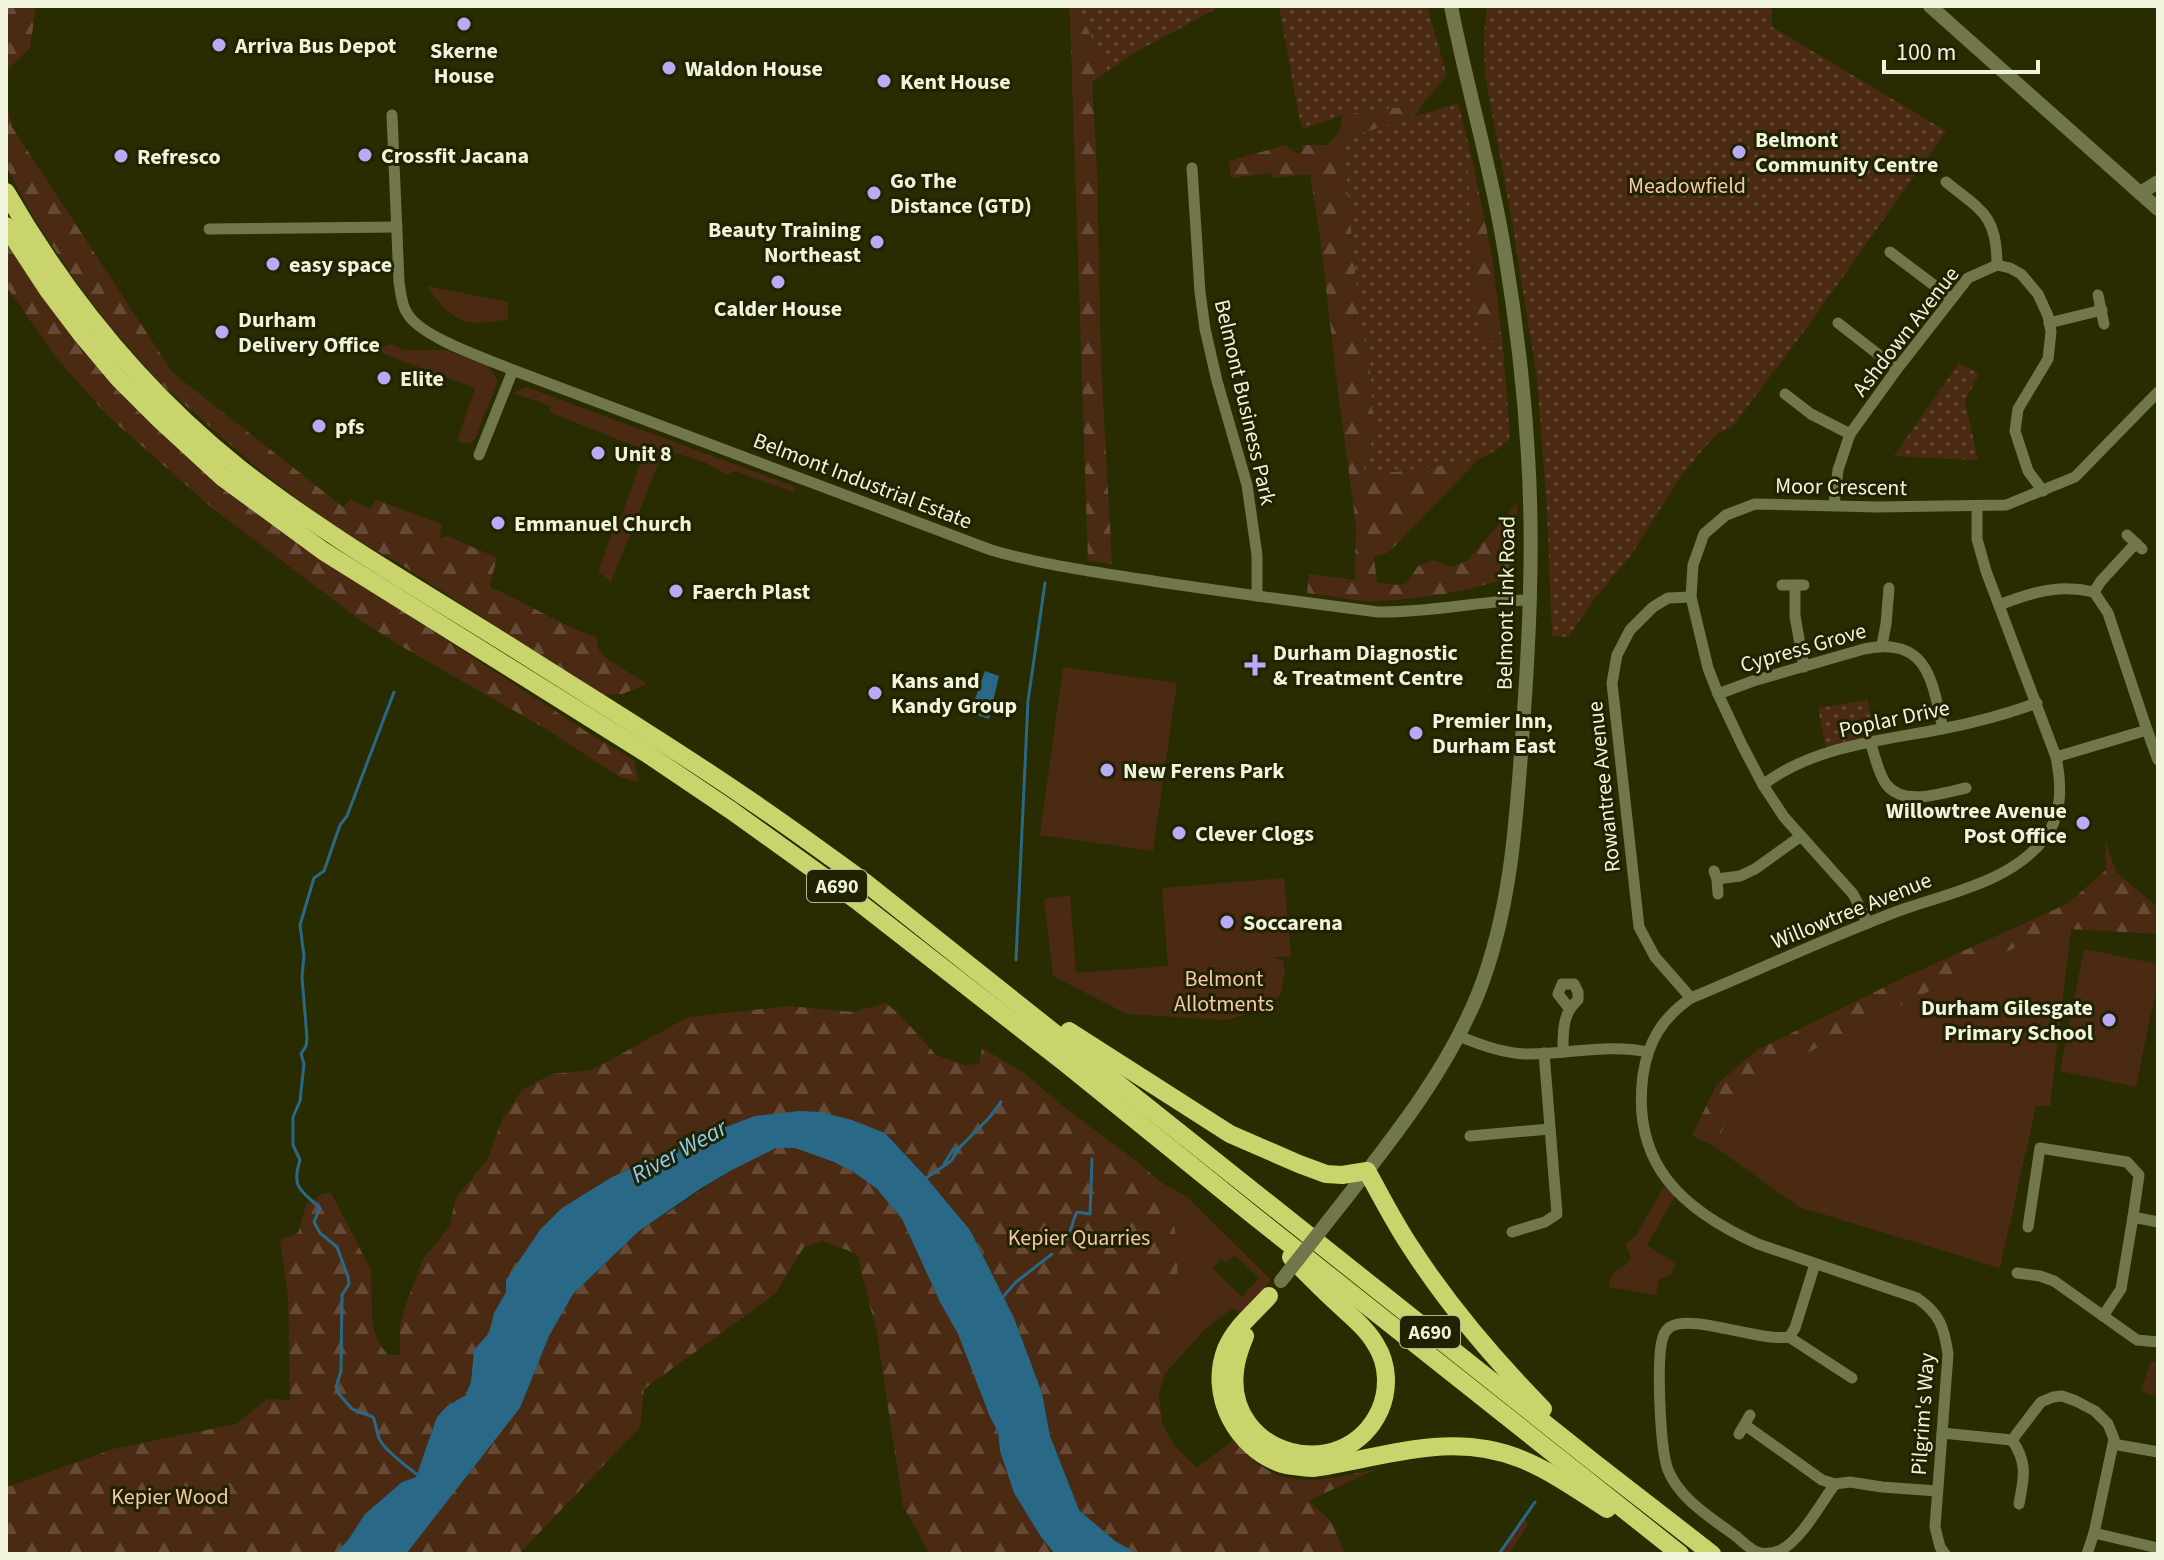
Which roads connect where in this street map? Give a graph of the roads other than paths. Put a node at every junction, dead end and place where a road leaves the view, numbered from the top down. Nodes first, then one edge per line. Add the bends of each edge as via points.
1 (1451, 6) edge
2 (1930, 6) edge
3 (392, 115) dead end
4 (1192, 168) dead end
5 (1946, 182) dead end
6 (2158, 182) edge
7 (6, 192) edge
8 (2140, 193) junction
9 (2158, 209) edge
10 (6, 226) edge
11 (397, 227) junction
12 (209, 229) dead end
13 (1890, 252) dead end
14 (1997, 265) junction
15 (2098, 295) dead end
16 (1951, 298) junction
17 (2102, 310) junction
18 (1838, 323) dead end
19 (2049, 323) junction
20 (2104, 324) dead end
21 (1897, 369) junction
22 (513, 370) junction
23 (1785, 394) dead end
24 (2155, 400) edge
25 (1850, 434) junction
26 (479, 455) dead end
27 (2043, 491) junction
28 (1834, 505) junction
29 (1977, 506) junction
30 (2135, 542) dead end
31 (1782, 585) dead end
32 (1889, 588) dead end
33 (2094, 592) junction
34 (1257, 596) junction
35 (1691, 597) junction
36 (1529, 600) junction
37 (1999, 605) junction
38 (1882, 645) junction
39 (1804, 667) junction
40 (1718, 694) junction
41 (2037, 703) junction
42 (1943, 729) junction
43 (2147, 730) junction
44 (1870, 742) junction
45 (2056, 757) junction
46 (2158, 760) edge
47 (1763, 785) junction
48 (1966, 788) dead end
49 (1801, 836) junction
50 (1718, 894) dead end
51 (1868, 923) junction
52 (957, 955) junction
53 (1691, 998) junction
54 (1569, 1008) dead end
55 (1459, 1036) junction
56 (1563, 1052) junction
57 (1648, 1052) junction
58 (1544, 1053) junction
59 (1550, 1129) junction
60 (1470, 1136) dead end
61 (1367, 1171) junction
62 (1254, 1216) junction
63 (2133, 1217) junction
64 (2158, 1222) edge
65 (2028, 1227) dead end
66 (1512, 1232) dead end
67 (1815, 1264) junction
68 (2017, 1273) dead end
69 (1275, 1289) joint
70 (1256, 1312) junction
71 (2103, 1316) junction
72 (1789, 1337) junction
73 (2158, 1342) edge
74 (1852, 1378) dead end
75 (1745, 1425) dead end
76 (1942, 1433) junction
77 (2012, 1440) junction
78 (2113, 1444) junction
79 (2158, 1452) edge
80 (1596, 1464) junction
81 (1835, 1484) junction
82 (1937, 1491) junction
83 (2019, 1504) dead end
84 (2094, 1533) junction
85 (2158, 1548) edge
86 (1779, 1552) edge
87 (1679, 1553) edge
88 (1712, 1554) edge
89 (1945, 1554) edge
90 (2087, 1554) edge

1 - 36 street, Belmont Link Road via 1502,237 1519,350 1529,465
2 - 8 street
3 - 11 street, Belmont Industrial Estate
4 - 34 street, Belmont Business Park via 1205,329 1247,485
5 - 14 street via 1992,223
6 - 8 street
7 - 52 highway, A690 via 96,324 171,407 239,467 345,542 741,794
8 - 9 street
10 - 62 highway, A690 via 48,290 119,379 222,477 323,551 732,811 856,900
11 - 12 street
11 - 22 street, Belmont Industrial Estate via 402,302 415,324
13 - 16 street
14 - 16 street, Ashdown Avenue via 1968,278
14 - 19 street via 2021,274 2038,294
15 - 17 street
16 - 21 street, Ashdown Avenue
17 - 19 street
17 - 20 street
18 - 21 street
19 - 27 street via 2048,359 2018,409 2015,431 2028,471
21 - 25 street, Ashdown Avenue
22 - 26 street
22 - 34 street, Belmont Industrial Estate via 991,550 1069,568
23 - 25 street
24 - 27 street, Moor Crescent via 2075,477
25 - 28 street, Ashdown Avenue
27 - 29 street, Moor Crescent via 2006,505
28 - 29 street, Moor Crescent
28 - 35 street, Moor Crescent via 1755,504 1726,515 1704,534 1693,565
29 - 37 street, Willowtree Avenue via 1977,539
30 - 33 street
31 - 39 street via 1800,585 1797,630
32 - 38 street
33 - 37 street via 2050,588
33 - 43 street via 2108,613
34 - 36 street, Belmont Industrial Estate via 1400,613
35 - 40 street, Moor Crescent
35 - 53 street, Rowantree Avenue via 1668,598 1630,630 1617,655 1612,683 1639,927 1655,957
36 - 55 street, Belmont Link Road via 1520,771 1504,910
37 - 41 street, Willowtree Avenue
38 - 39 street, Cypress Grove
38 - 42 street, Cypress Grove via 1903,648 1924,664
39 - 40 street, Cypress Grove
40 - 47 street, Moor Crescent
41 - 42 street, Poplar Drive
41 - 45 street, Willowtree Avenue
42 - 44 street, Poplar Drive
43 - 45 street
43 - 46 street
44 - 47 street, Poplar Drive via 1794,766
44 - 48 street via 1893,792 1906,797
45 - 51 street, Willowtree Avenue via 2056,820 2033,852 1996,876
47 - 49 street, Moor Crescent
49 - 50 street via 1740,876 1715,875
49 - 51 street, Moor Crescent via 1853,894
51 - 53 street, Willowtree Avenue
52 - 61 highway via 1230,1134 1326,1174
52 - 80 highway, A690
53 - 57 street, Willowtree Avenue via 1667,1018
54 - 56 street
55 - 58 street via 1507,1052
55 - 61 street, Belmont Link Road via 1419,1103
56 - 57 street
56 - 58 street
57 - 67 street, Willowtree Avenue via 1642,1114 1652,1157 1663,1174 1683,1197 1733,1233
58 - 59 street
59 - 60 street
59 - 66 street via 1557,1214
61 - 69 street, Belmont Link Road, bridge
61 - 80 highway via 1440,1291 1509,1375
62 - 70 highway via 1376,1345 1384,1363 1383,1402 1362,1435 1346,1447 1307,1456 1287,1452 1254,1430 1242,1413 1234,1374
62 - 87 highway, A690
63 - 64 street
63 - 65 street via 2139,1175 2127,1162 2040,1148
63 - 71 street via 2121,1289
67 - 72 street
67 - 76 street, Pilgrim's Way via 1930,1307 1945,1333 1948,1354
68 - 71 street via 2054,1281
69 - 70 highway
70 - 87 highway via 1228,1346 1220,1378 1228,1414 1263,1454 1280,1463 1313,1468 1436,1446 1479,1447 1540,1468
71 - 73 street via 2137,1340
72 - 74 street
72 - 86 street via 1688,1322 1663,1334 1660,1352 1662,1445 1669,1472 1696,1506 1757,1552
75 - 81 street
76 - 77 street
76 - 82 street, Pilgrim's Way
77 - 78 street via 2041,1402 2062,1396 2095,1411 2108,1424
77 - 83 street via 2024,1468
78 - 79 street
78 - 84 street
80 - 88 highway, A690
81 - 82 street
81 - 86 street
82 - 89 street, Pilgrim's Way via 1935,1527
84 - 85 street
84 - 90 street

